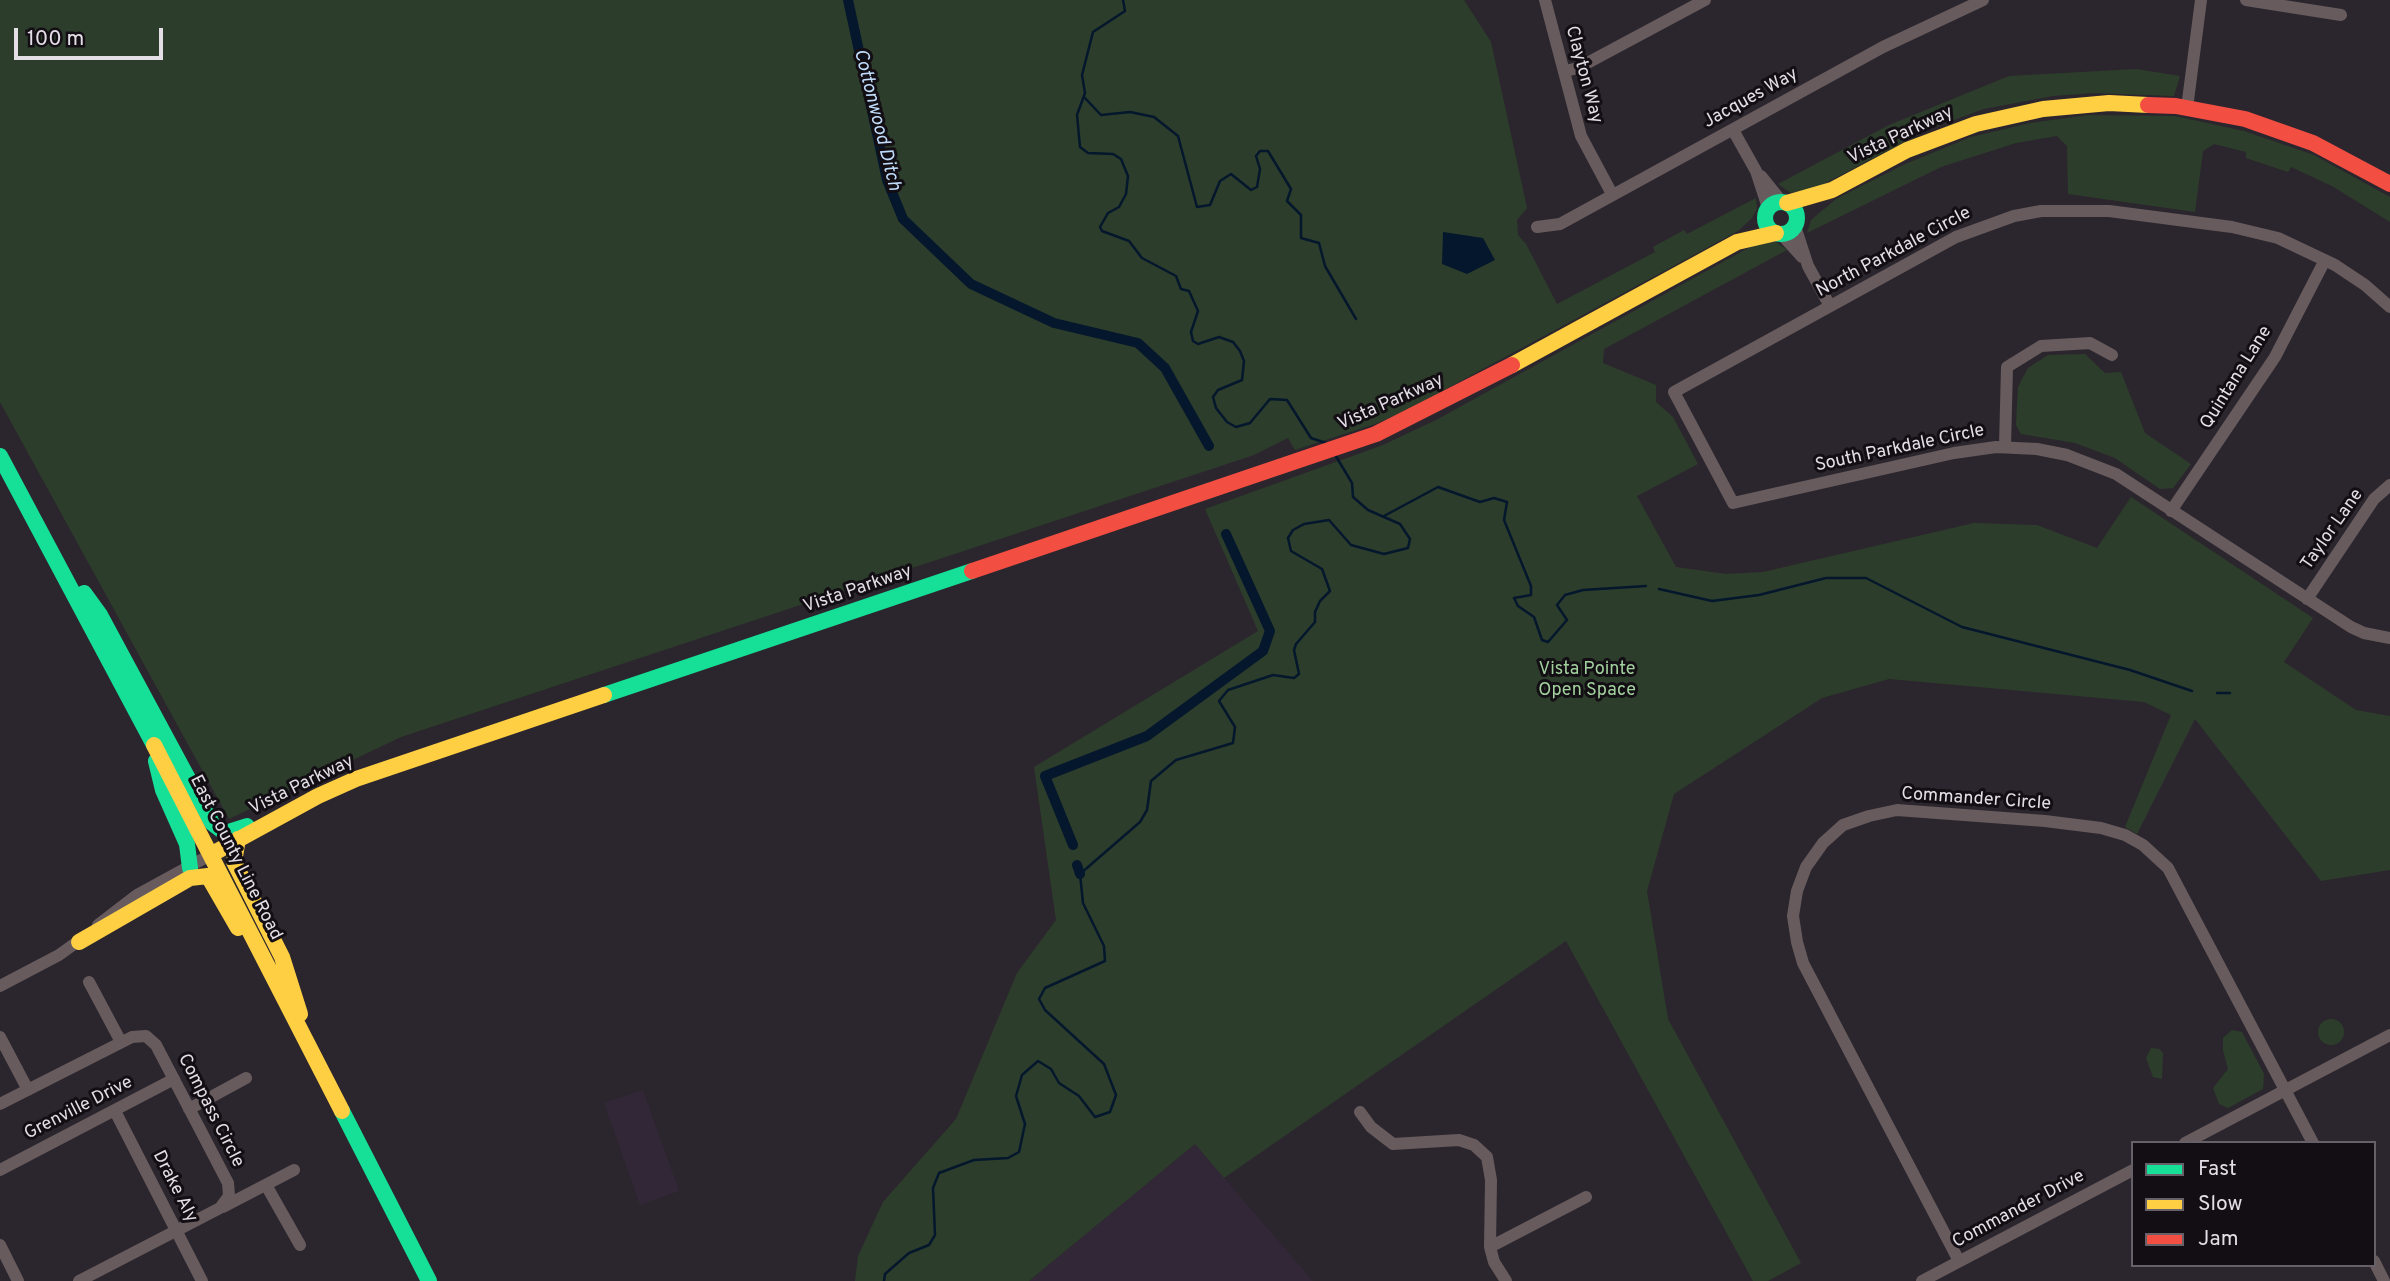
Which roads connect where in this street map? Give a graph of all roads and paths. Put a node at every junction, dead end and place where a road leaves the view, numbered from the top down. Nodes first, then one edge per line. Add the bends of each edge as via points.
1 (1545, 0) edge
2 (1705, 0) edge
3 (1983, 0) edge
4 (2201, 0) edge
5 (2246, 0) edge
6 (2341, 15) dead end
7 (1565, 71) junction
8 (2187, 108) junction
9 (1733, 130) junction
10 (2390, 184) edge
11 (1832, 190) junction
12 (1612, 194) junction
13 (1776, 208) junction
14 (1537, 227) dead end
15 (1787, 227) junction
16 (1737, 242) junction
17 (2325, 260) junction
18 (1830, 306) junction
19 (2390, 307) edge
20 (2112, 355) dead end
21 (1700, 440) joint
22 (2005, 446) junction
23 (0, 456) edge
24 (2390, 485) edge
25 (2171, 511) junction
26 (41, 530) junction
27 (2307, 599) junction
28 (2390, 638) edge
29 (522, 725) junction
30 (148, 731) junction
31 (238, 839) junction
32 (212, 854) junction
33 (190, 868) junction
34 (79, 942) junction
35 (89, 982) dead end
36 (0, 986) edge
37 (2390, 1035) edge
38 (0, 1037) edge
39 (121, 1042) junction
40 (316, 1064) junction
41 (246, 1078) dead end
42 (174, 1079) junction
43 (28, 1090) junction
44 (2286, 1090) junction
45 (0, 1104) edge
46 (189, 1109) junction
47 (115, 1111) junction
48 (1360, 1112) dead end
49 (2189, 1141) edge
50 (2312, 1141) edge
51 (0, 1170) edge
52 (294, 1170) dead end
53 (2131, 1171) edge
54 (266, 1185) junction
55 (384, 1194) junction
56 (1586, 1197) dead end
57 (220, 1208) junction
58 (177, 1231) junction
59 (0, 1245) edge
60 (300, 1245) dead end
61 (1490, 1247) junction
62 (1959, 1261) junction
63 (2376, 1265) edge
64 (18, 1281) edge
65 (79, 1281) edge
66 (202, 1281) edge
67 (421, 1281) edge
68 (429, 1281) edge
69 (1506, 1281) edge
70 (1922, 1281) edge
71 (2384, 1281) edge

1 - 7 street, Clayton Way
2 - 7 street
3 - 9 street, Jacques Way via 1883,47
4 - 8 street
5 - 6 street
7 - 12 street, Clayton Way via 1581,136
8 - 10 street, Vista Parkway via 2245,119 2301,138
8 - 11 street, Vista Parkway via 2109,103 2006,115 1925,142
9 - 12 street, Jacques Way
9 - 13 street
11 - 13 street, Vista Parkway
11 - 15 street, Vista Parkway
12 - 14 street, Jacques Way via 1559,224
13 - 15 street via 1794,208
13 - 15 street via 1768,227
13 - 16 street, Vista Parkway
15 - 16 street, Vista Parkway
15 - 18 street
16 - 29 street, Vista Parkway via 1440,404 1376,434
17 - 18 street, North Parkdale Circle via 2278,238 2232,227 2109,211 2041,211 1956,237
17 - 19 street, North Parkdale Circle
17 - 25 street, Quintana Lane via 2275,357
18 - 21 street, North Parkdale Circle via 1674,392
20 - 22 street via 2090,343 2040,346 2007,367
21 - 22 street, South Parkdale Circle via 1733,503 1954,453
22 - 25 street, South Parkdale Circle via 2092,462
23 - 26 street, East County Line Road
24 - 27 street, Taylor Lane via 2374,499
25 - 27 street, South Parkdale Circle
26 - 29 street via 100,615 212,823 225,833 358,771 449,739
26 - 30 street, East County Line Road
27 - 28 street, South Parkdale Circle via 2364,634
29 - 31 street, Vista Parkway via 356,779
30 - 32 street, East County Line Road
30 - 33 street via 163,790 187,844
31 - 32 street, Vista Parkway
31 - 40 street via 234,862 282,957
32 - 33 street, Vista Parkway
32 - 40 street, East County Line Road
33 - 34 street, Vista Parkway via 126,902
34 - 36 street, Vista Parkway
34 - 40 street via 190,878 208,876
35 - 39 street
37 - 44 street
38 - 43 street
39 - 42 street, Compass Circle via 146,1036
39 - 43 street, Compass Circle
40 - 55 street, East County Line Road
41 - 46 street
42 - 46 street, Compass Circle
42 - 47 street, Grenville Drive
43 - 45 street, Compass Circle
44 - 49 street
44 - 50 street, Commander Circle
44 - 62 street, Commander Circle via 2168,867 2134,840 2097,828 1897,810 1843,825 1806,867 1793,916 1797,942 1803,963
46 - 57 street, Compass Circle via 228,1183 229,1196
47 - 51 street, Grenville Drive
47 - 58 street, Drake Aly
48 - 61 street via 1393,1144 1452,1139 1480,1149 1491,1169
52 - 54 street
53 - 62 street, Commander Drive
54 - 57 street
54 - 60 street
55 - 67 street
55 - 68 street, East County Line Road
56 - 61 street
57 - 58 street
58 - 65 street
58 - 66 street, Drake Aly
59 - 64 street
61 - 69 street
62 - 70 street, Commander Drive
63 - 71 street

